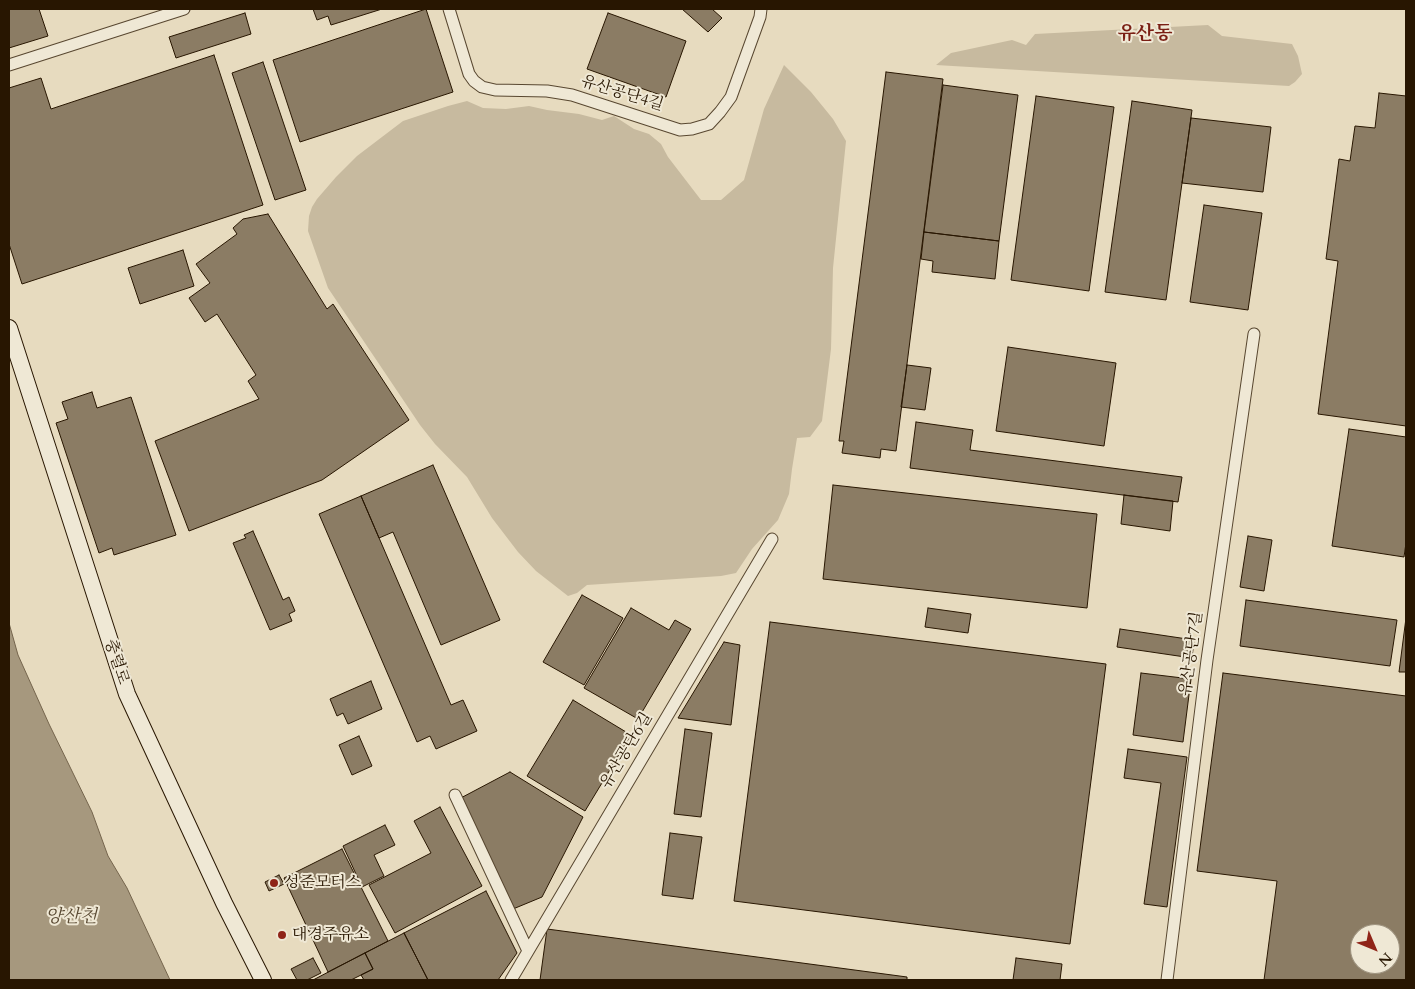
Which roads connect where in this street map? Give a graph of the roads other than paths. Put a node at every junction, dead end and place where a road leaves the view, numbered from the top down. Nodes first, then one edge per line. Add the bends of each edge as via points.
1 (184, 9) edge
2 (449, 9) edge
3 (761, 9) edge
4 (9, 65) edge
5 (9, 328) edge
6 (1254, 334) dead end
7 (772, 539) dead end
8 (454, 795) dead end
9 (528, 951) junction
10 (263, 980) edge
11 (511, 980) edge
12 (1167, 980) edge

1 - 4 street
2 - 3 street, 유산공단4길 via 469,74 482,87 572,95 680,130 709,124 731,97
5 - 10 main road, 충렬로 via 127,694
6 - 12 street, 유산공단7길 via 1207,660
7 - 9 street, 유산공단6길
8 - 9 street
9 - 11 street, 유산공단6길

